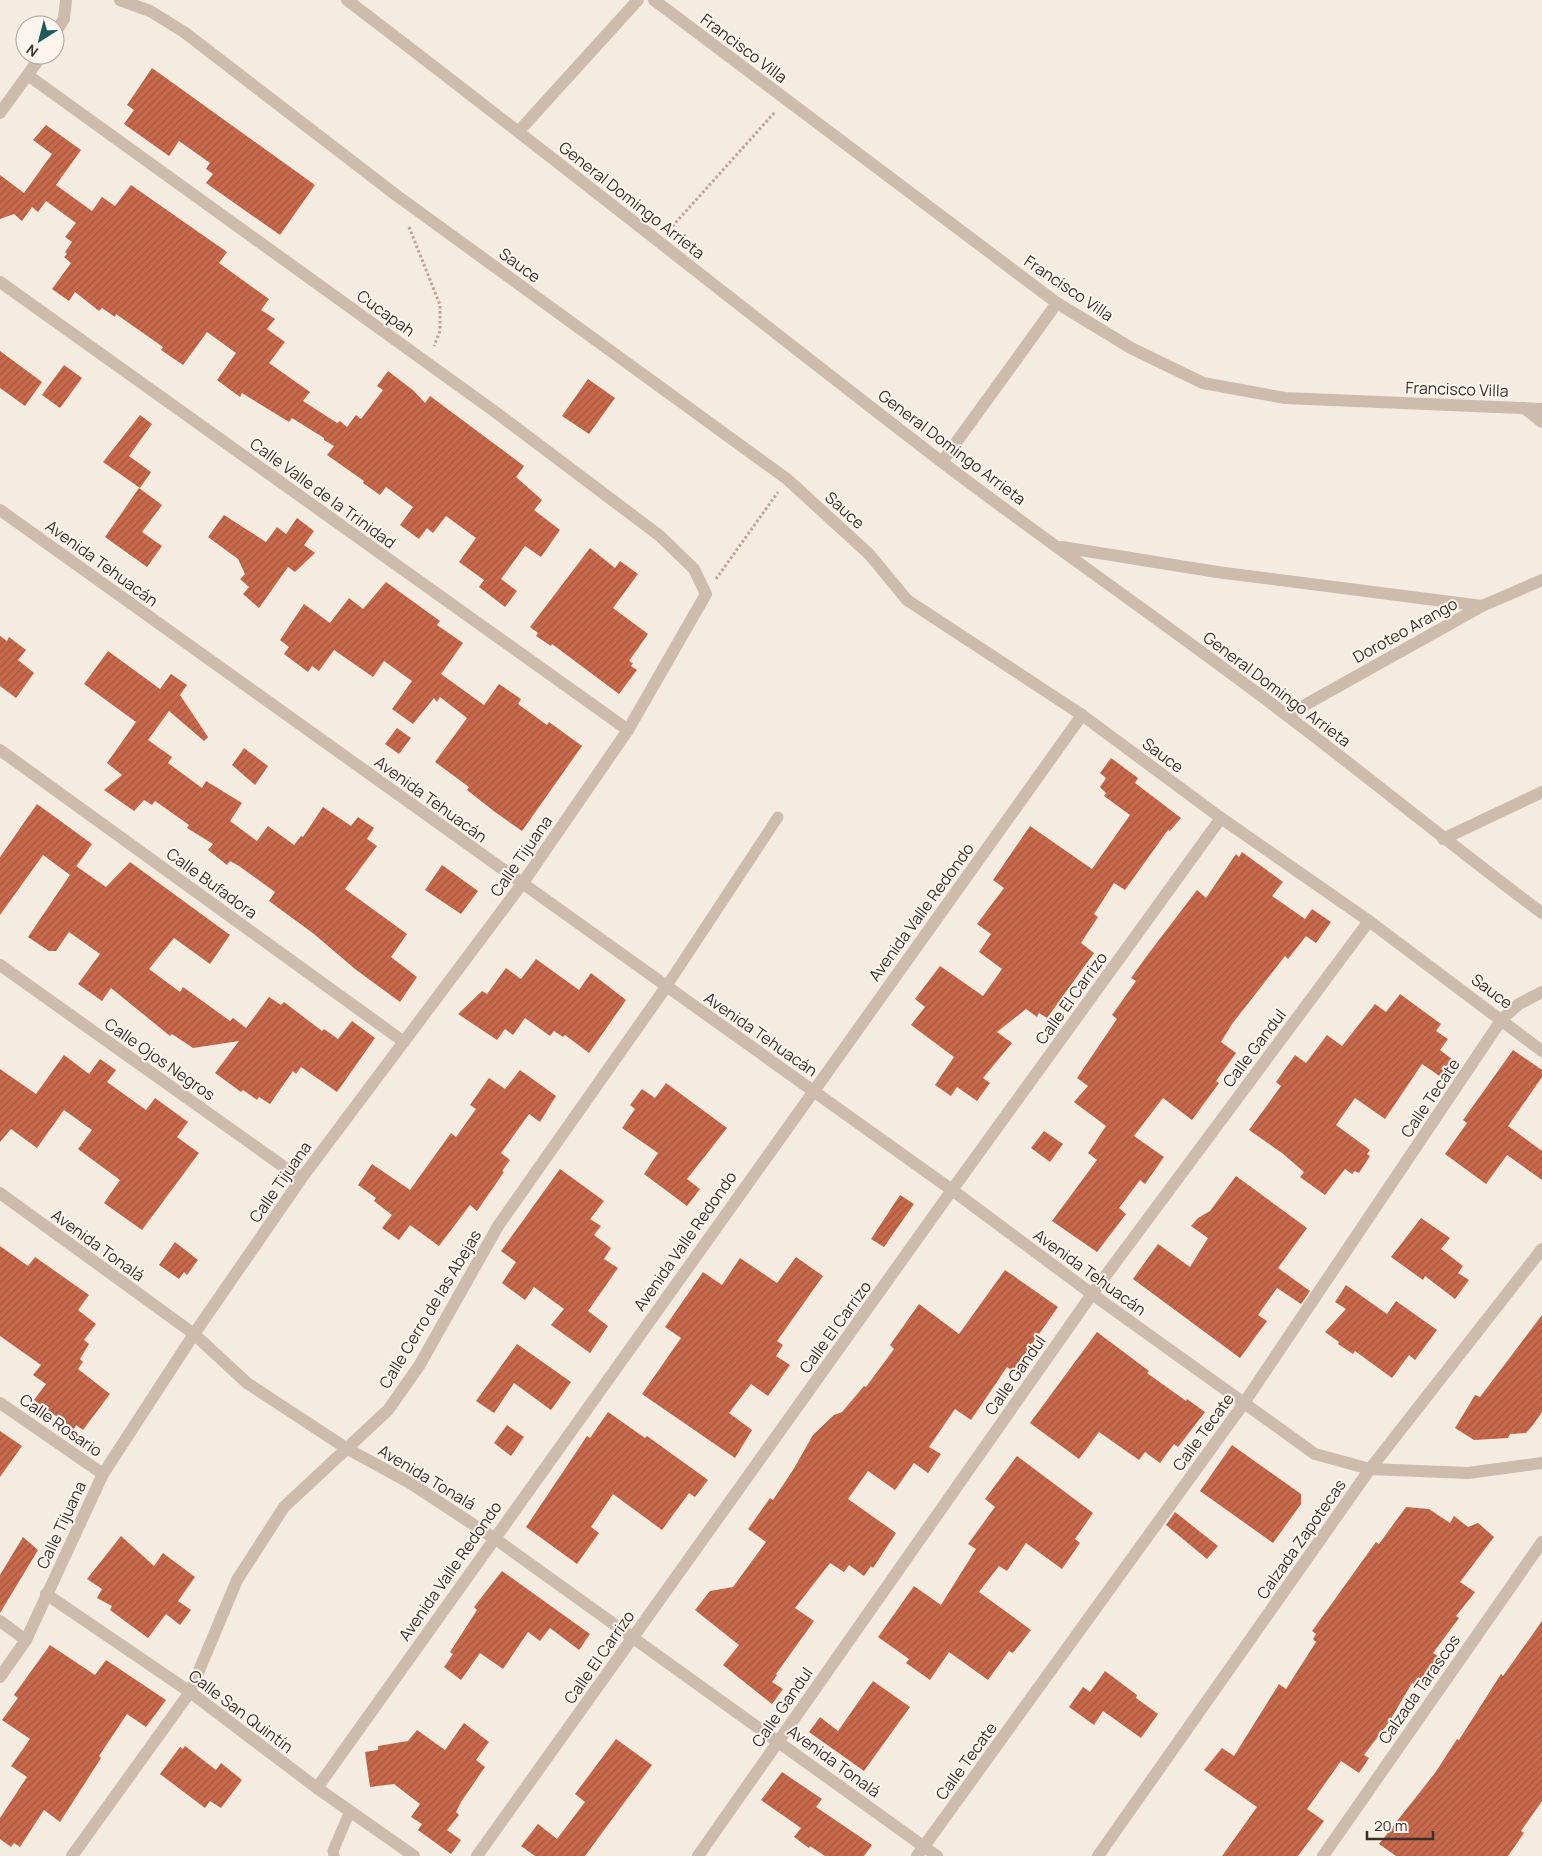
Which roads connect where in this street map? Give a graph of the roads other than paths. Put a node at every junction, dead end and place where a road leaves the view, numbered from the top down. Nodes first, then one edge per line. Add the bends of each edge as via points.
1 (66, 0) edge
2 (120, 0) edge
3 (347, 0) edge
4 (638, 0) edge
5 (654, 0) edge
6 (64, 15) edge
7 (36, 65) edge
8 (29, 76) junction
9 (0, 113) edge
10 (519, 131) junction
11 (0, 282) edge
12 (1056, 303) junction
13 (1524, 408) junction
14 (1542, 409) edge
15 (1542, 422) edge
16 (942, 462) junction
17 (0, 510) edge
18 (1060, 547) junction
19 (1542, 580) edge
20 (706, 594) joint
21 (1482, 606) junction
22 (1082, 715) junction
23 (1287, 715) junction
24 (628, 730) junction
25 (0, 750) edge
26 (1542, 792) edge
27 (778, 817) dead end
28 (1221, 818) junction
29 (1443, 839) junction
30 (522, 884) junction
31 (1542, 913) edge
32 (1369, 921) junction
33 (0, 965) edge
34 (666, 987) junction
35 (1542, 992) edge
36 (1502, 1019) junction
37 (404, 1042) junction
38 (1542, 1051) edge
39 (813, 1090) junction
40 (301, 1179) junction
41 (952, 1190) junction
42 (0, 1193) edge
43 (1542, 1249) edge
44 (1092, 1294) junction
45 (194, 1334) junction
46 (0, 1403) edge
47 (1244, 1403) junction
48 (346, 1448) junction
49 (1542, 1463) edge
50 (1370, 1469) junction
51 (103, 1474) junction
52 (494, 1538) junction
53 (1542, 1542) edge
54 (46, 1594) junction
55 (0, 1621) edge
56 (634, 1636) junction
57 (26, 1640) junction
58 (0, 1677) edge
59 (190, 1692) junction
60 (778, 1741) junction
61 (317, 1788) junction
62 (350, 1811) junction
63 (921, 1851) edge
64 (72, 1856) edge
65 (334, 1856) edge
66 (414, 1856) edge
67 (477, 1856) edge
68 (698, 1856) edge
69 (937, 1856) edge
70 (1098, 1856) edge
71 (1323, 1856) edge

1 - 6 street
2 - 22 street, Sauce via 150,11 184,32 404,201 787,479 869,554 907,600
3 - 10 street, General Domingo Arrieta
4 - 10 street
5 - 12 street, Francisco Villa
7 - 8 street
8 - 9 street
8 - 20 street, Cucapah via 427,363 660,536 694,569
10 - 16 street, General Domingo Arrieta
11 - 24 street, Calle Valle de la Trinidad
12 - 13 street, Francisco Villa via 1131,348 1204,383 1285,398
12 - 16 street
13 - 14 street, Francisco Villa
13 - 15 street
16 - 18 street, General Domingo Arrieta
17 - 30 street, Avenida Tehuacán
18 - 21 street via 1217,572
18 - 23 street, General Domingo Arrieta
19 - 21 street, Doroteo Arango
20 - 24 street, Calle Tijuana
21 - 23 street, Doroteo Arango
22 - 28 street, Sauce
22 - 39 street, Avenida Valle Redondo
23 - 29 street, General Domingo Arrieta
24 - 30 street, Calle Tijuana
25 - 37 street, Calle Bufadora
26 - 29 street
27 - 34 lane
28 - 32 street, Sauce
28 - 41 street, Calle El Carrizo
29 - 31 street, General Domingo Arrieta
30 - 34 street, Avenida Tehuacán
30 - 37 street, Calle Tijuana
32 - 36 street, Sauce
32 - 44 street, Calle Gandul
33 - 40 street, Calle Ojos Negros
34 - 39 street, Avenida Tehuacán
34 - 48 street, Calle Cerro de las Abejas via 498,1226 419,1366 388,1410
35 - 36 street, Calle Tecate
36 - 38 street, Sauce
36 - 47 street, Calle Tecate
37 - 40 street, Calle Tijuana
39 - 41 street, Avenida Tehuacán
39 - 52 street, Avenida Valle Redondo
40 - 45 street, Calle Tijuana
41 - 44 street, Avenida Tehuacán
41 - 56 street, Calle El Carrizo
42 - 45 street, Avenida Tonalá
43 - 50 street, Calzada Zapotecas
44 - 47 street, Avenida Tehuacán
44 - 60 street, Calle Gandul
45 - 48 street, Avenida Tonalá via 246,1383
45 - 51 street, Calle Tijuana
46 - 51 street, Calle Rosario
47 - 50 street, Avenida Tehuacán via 1315,1454
47 - 63 street, Calle Tecate
48 - 52 street, Avenida Tonalá via 410,1483
48 - 59 street, Calle Cerro de las Abejas via 284,1508 237,1580
49 - 50 street, Avenida Tehuacán via 1468,1473
50 - 70 street, Calzada Zapotecas
51 - 54 street, Calle Tijuana
52 - 56 street, Avenida Tonalá
52 - 61 street, Avenida Valle Redondo
53 - 71 street, Calzada Tarascos
54 - 57 street, Calle Tijuana
54 - 59 street, Calle San Quintín
55 - 57 street
56 - 60 street, Avenida Tonalá
56 - 67 street, Calle El Carrizo
57 - 58 street, Calle Tijuana
59 - 61 street, Calle San Quintín
59 - 64 street, Calle Cerro de las Abejas
60 - 63 street, Avenida Tonalá
60 - 68 street, Calle Gandul
61 - 62 street, Calle San Quintín
62 - 65 lane via 333,1851
62 - 66 street, Calle San Quintín
63 - 69 street, Avenida Tonalá

